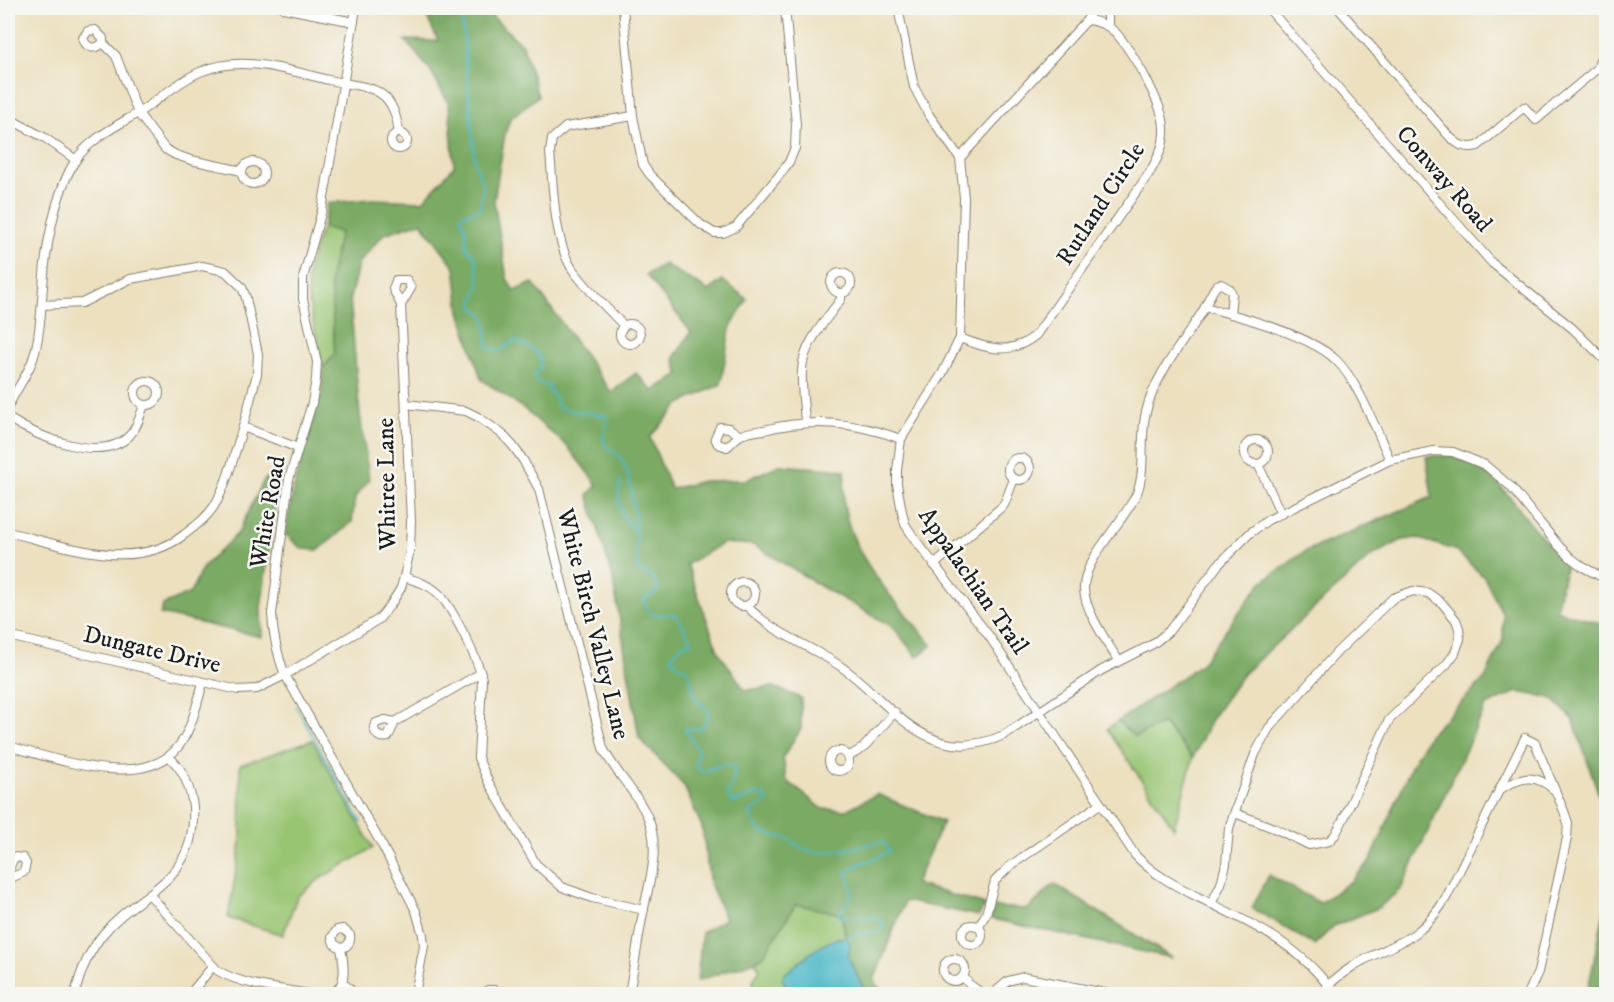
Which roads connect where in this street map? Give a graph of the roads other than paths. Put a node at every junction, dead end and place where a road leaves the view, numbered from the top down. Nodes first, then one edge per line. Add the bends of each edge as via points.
1 (283, 8) edge
2 (356, 8) edge
3 (623, 8) edge
4 (785, 8) edge
5 (898, 8) edge
6 (1093, 8) edge
7 (1108, 8) edge
8 (1268, 8) edge
9 (1338, 8) edge
10 (1087, 20) junction
11 (354, 22) junction
12 (1104, 25) junction
13 (103, 43) dead end
14 (1606, 53) edge
15 (1602, 68) edge
16 (345, 84) junction
17 (138, 113) junction
18 (633, 116) junction
19 (8, 118) edge
20 (399, 133) dead end
21 (960, 158) junction
22 (76, 160) junction
23 (242, 171) dead end
24 (841, 293) dead end
25 (42, 305) junction
26 (401, 305) dead end
27 (1205, 307) junction
28 (1230, 314) junction
29 (624, 326) dead end
30 (960, 338) junction
31 (1606, 361) edge
32 (144, 405) dead end
33 (406, 405) junction
34 (8, 407) edge
35 (8, 418) edge
36 (805, 422) junction
37 (243, 427) junction
38 (739, 435) dead end
39 (901, 439) junction
40 (298, 448) junction
41 (1390, 460) junction
42 (1258, 464) dead end
43 (1014, 479) dead end
44 (1281, 514) junction
45 (8, 532) edge
46 (934, 565) junction
47 (405, 577) junction
48 (1606, 579) edge
49 (747, 606) dead end
50 (8, 636) edge
51 (1118, 660) junction
52 (481, 673) junction
53 (285, 675) junction
54 (203, 683) junction
55 (895, 712) junction
56 (1040, 712) junction
57 (395, 722) dead end
58 (8, 746) edge
59 (169, 757) junction
60 (848, 757) dead end
61 (1498, 790) junction
62 (1557, 792) junction
63 (1100, 804) junction
64 (1235, 813) junction
65 (8, 872) edge
66 (8, 877) edge
67 (149, 894) junction
68 (1211, 904) junction
69 (644, 910) junction
70 (978, 927) dead end
71 (341, 948) dead end
72 (213, 966) junction
73 (963, 976) dead end
74 (343, 983) junction
75 (1328, 986) junction
76 (75, 994) edge
77 (190, 994) edge
78 (310, 994) edge
79 (332, 994) edge
80 (352, 994) edge
81 (415, 994) edge
82 (484, 994) edge
83 (500, 994) edge
84 (629, 994) edge
85 (983, 994) edge
86 (993, 994) edge
87 (1110, 994) edge
88 (1334, 994) edge
89 (1528, 994) edge

1 - 11 street
2 - 11 street, White Road
3 - 18 street
4 - 18 street via 795,148 789,162 736,227 714,233 650,175 643,165
5 - 21 street via 914,87
6 - 10 street
7 - 12 street
8 - 31 street, Conway Road via 1492,262
9 - 15 street via 1449,136 1468,148 1478,147 1524,107 1536,120
10 - 12 street
10 - 21 street
11 - 16 street, White Road
12 - 30 street, Rutland Circle via 1116,33 1140,69 1160,110 1164,140 1156,162 1036,335 1022,345 1005,349 983,348
13 - 17 street via 122,66
14 - 15 street via 1600,60
16 - 17 street via 268,65 220,65 199,72
16 - 20 street via 381,94 393,106
16 - 40 street, White Road via 322,210 303,278 303,299 317,362 312,403
17 - 22 street via 117,124
17 - 23 street via 155,138 176,155
18 - 29 street via 566,127 552,139 550,152 560,238 566,255 572,269
19 - 22 street
21 - 30 street, Appalachian Trail via 964,198
22 - 25 street via 56,207
24 - 36 street via 804,359
25 - 34 street via 33,359
25 - 37 street via 82,303 130,279 202,266 225,271 242,287 258,354 257,374
26 - 33 street, Whitree Lane
27 - 28 street
27 - 28 street via 1212,291 1221,284 1230,288 1232,294
27 - 51 street via 1160,376 1146,410 1143,466 1137,493 1084,579 1086,603
28 - 41 street via 1300,338 1335,359 1347,374
30 - 39 street, Appalachian Trail
32 - 35 street via 138,425 129,436 104,448 51,440
33 - 47 street, Whitree Lane via 411,521
33 - 69 street, White Birch Valley Lane via 455,408 478,417 513,446 539,489 603,748 635,794 652,829 654,856
36 - 38 street
36 - 39 street via 856,425
37 - 40 street
37 - 45 street via 216,502 195,528 164,547 144,553 107,554
39 - 46 street, Appalachian Trail via 897,477 905,524
40 - 53 street, White Road via 283,516 272,614 275,650
41 - 44 street
41 - 48 street via 1434,451 1453,452 1485,465 1510,486 1571,558
42 - 44 street
43 - 46 street via 1004,505
44 - 51 street via 1250,533 1218,565 1169,631 1153,644
46 - 56 street, Appalachian Trail via 989,636
47 - 52 street via 425,584 446,603
47 - 53 street, Whitree Lane via 379,619
49 - 55 street via 774,628 845,669
50 - 54 street, Dungate Drive
51 - 56 street
52 - 57 street
52 - 69 street via 478,758 536,864 562,887
53 - 54 street, Dungate Drive via 257,689 238,690
53 - 81 street, White Road via 416,911 424,945
54 - 59 street via 189,730
55 - 56 street via 925,735 943,742 974,745 1004,735
55 - 60 street via 863,748
56 - 63 street, Appalachian Trail
58 - 59 street via 104,770 137,769
59 - 67 street via 180,766 186,779 194,810 193,825 178,869
61 - 62 street via 1515,780 1536,779
61 - 62 street via 1525,738 1535,743
61 - 75 street via 1434,916 1406,941 1362,961
62 - 89 street via 1568,824 1568,838 1538,972
63 - 68 street, Appalachian Trail via 1152,871
63 - 70 street via 1010,866 995,881
64 - 64 street via 1255,754 1269,728 1337,652 1396,596 1428,593 1450,610 1459,628 1455,653 1389,720 1329,841 1309,845
64 - 68 street via 1229,828 1224,874
65 - 66 street via 14,857 23,858 24,872
67 - 72 street
67 - 76 street via 103,933 83,966
68 - 75 street, Appalachian Trail via 1284,943 1310,964
69 - 84 street, White Birch Valley Lane
71 - 74 street
72 - 77 street
72 - 78 street via 245,981
73 - 85 street
74 - 79 street
74 - 80 street
75 - 88 street, Appalachian Trail
82 - 83 street via 488,990
86 - 87 street via 1008,981 1023,977

